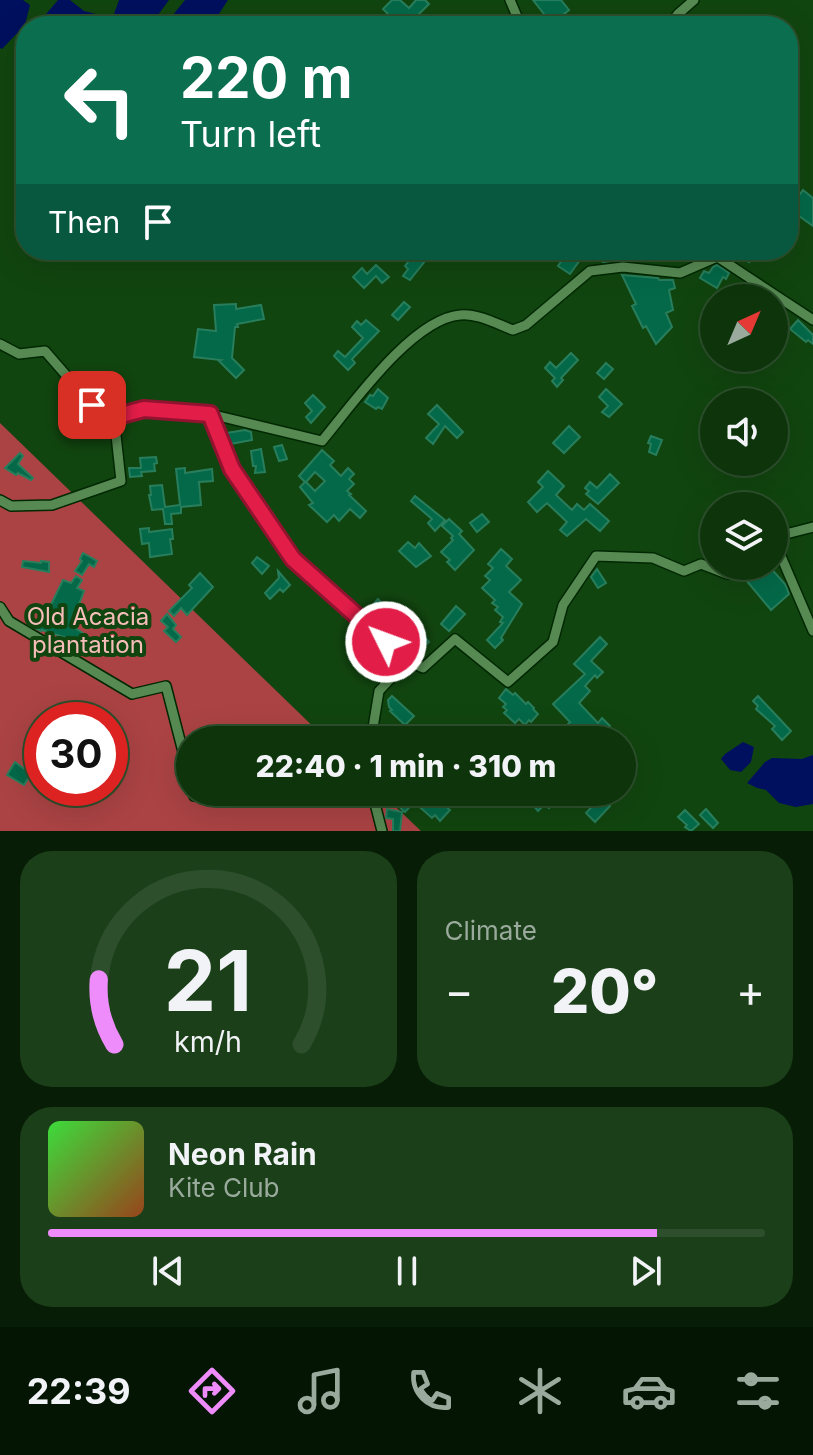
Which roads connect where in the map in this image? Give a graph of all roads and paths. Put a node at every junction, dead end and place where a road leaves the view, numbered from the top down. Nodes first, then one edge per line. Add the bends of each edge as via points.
1 (694, 0) edge
2 (676, 16) edge
3 (710, 260) edge
4 (722, 260) edge
5 (813, 320) edge
6 (0, 344) edge
7 (210, 414) junction
8 (114, 417) junction
9 (0, 500) edge
10 (813, 527) edge
11 (788, 534) edge
12 (700, 564) edge
13 (788, 571) edge
14 (0, 607) edge
15 (4, 624) edge
16 (813, 631) edge
17 (407, 661) junction
18 (176, 726) edge
19 (373, 726) edge
20 (376, 806) edge
21 (382, 831) edge

1 - 2 street
3 - 7 street via 680,273 623,267 590,271 513,330 463,314 443,318 398,351 322,441
4 - 5 street
6 - 8 street via 19,354 45,351 92,405
7 - 8 street via 144,409
7 - 17 street via 232,469 293,559
8 - 9 street via 121,481 52,505 11,506
10 - 11 street
12 - 17 street via 684,571 653,558 596,556 563,605 553,642 508,682 455,639 423,668
13 - 16 street
14 - 15 street
15 - 18 street via 132,694 166,686
17 - 19 street via 379,691
20 - 21 street

